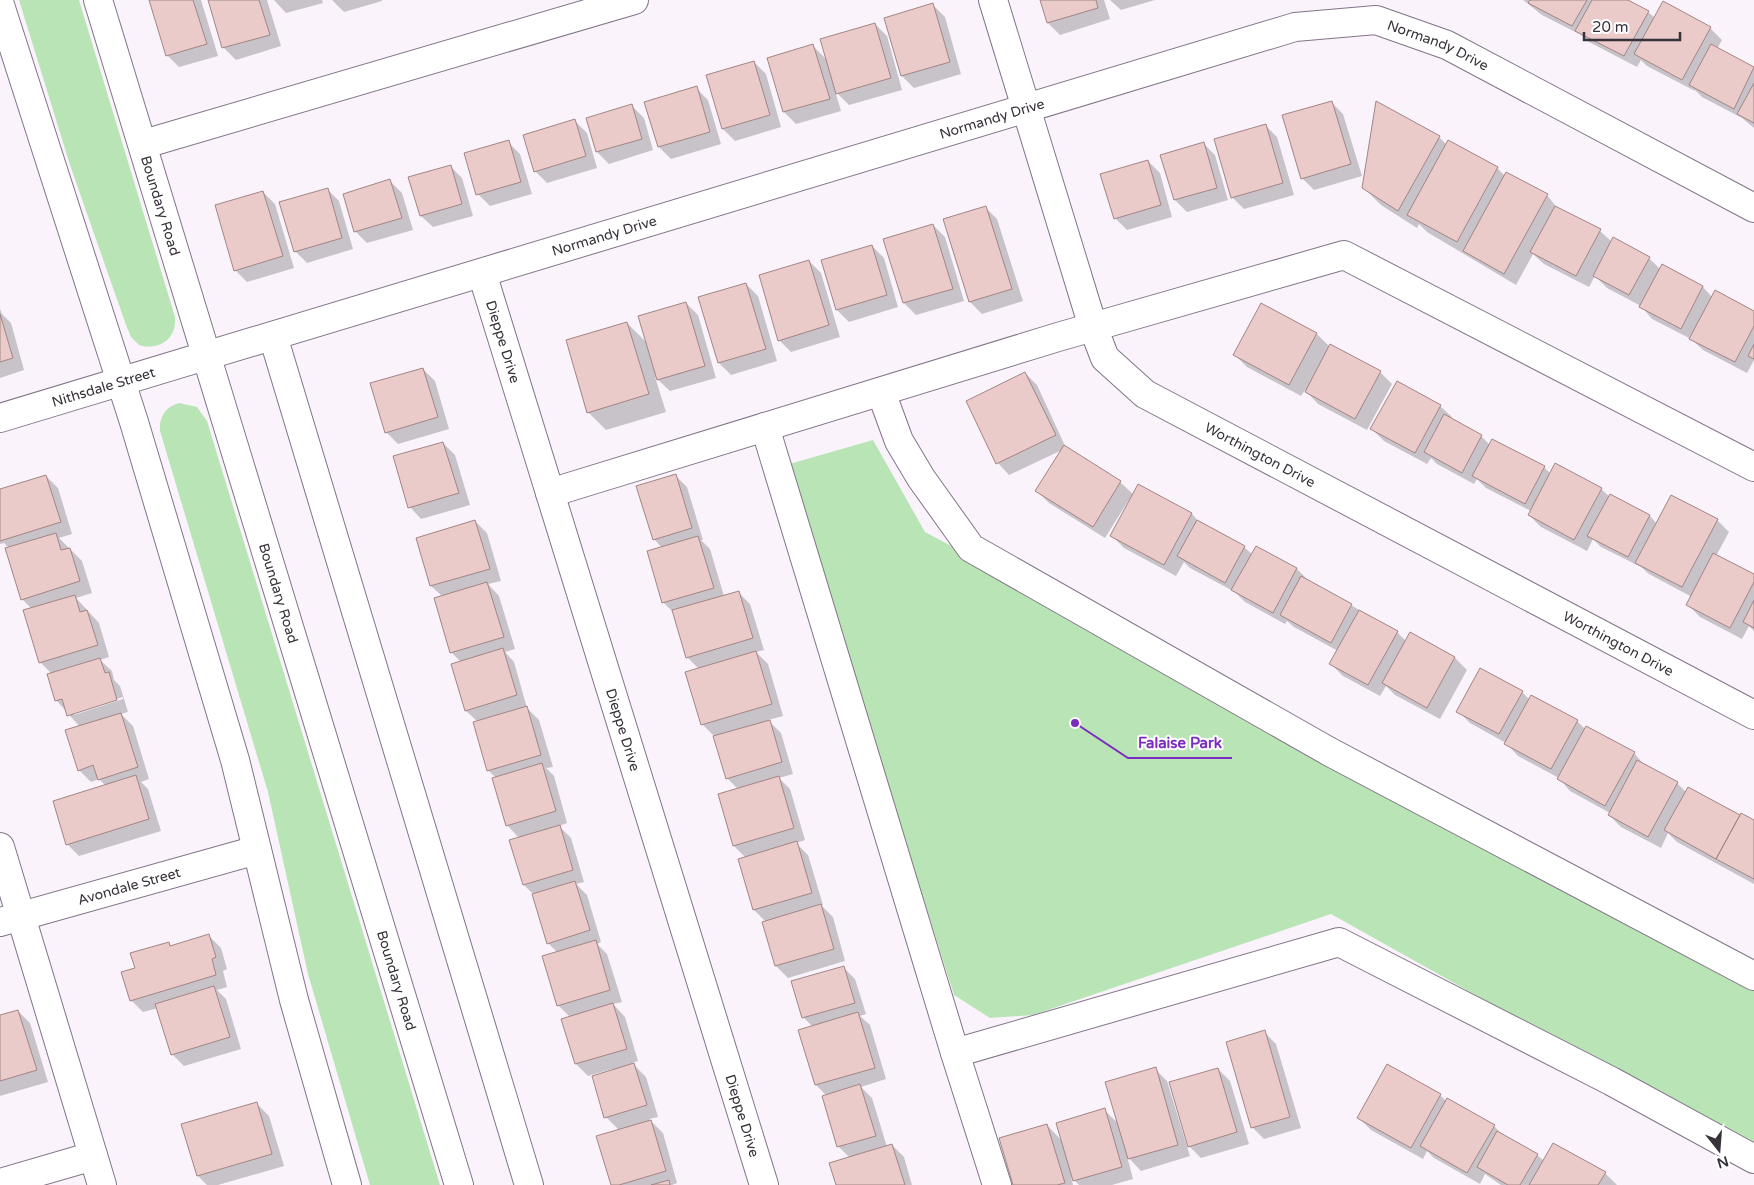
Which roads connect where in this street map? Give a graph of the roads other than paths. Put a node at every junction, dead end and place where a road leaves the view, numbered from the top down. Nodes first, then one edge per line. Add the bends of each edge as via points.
1 (98, 0) edge
2 (634, 0) edge
3 (993, 0) edge
4 (0, 5) edge
5 (1027, 108) junction
6 (144, 144) junction
7 (1754, 208) edge
8 (482, 273) junction
9 (1093, 327) junction
10 (273, 336) junction
11 (207, 356) junction
12 (122, 382) junction
13 (882, 392) junction
14 (0, 418) edge
15 (765, 427) junction
16 (1754, 467) edge
17 (550, 493) junction
18 (1754, 715) edge
19 (0, 847) edge
20 (257, 850) junction
21 (10, 919) edge
22 (1754, 976) edge
23 (955, 1053) junction
24 (93, 1156) junction
25 (1754, 1159) edge
26 (0, 1183) edge
27 (102, 1185) edge
28 (347, 1185) edge
29 (459, 1185) edge
30 (529, 1185) edge
31 (764, 1185) edge
32 (997, 1185) edge

1 - 6 street, Boundary Road
2 - 6 street
3 - 5 street, Worthington Drive
4 - 12 street
5 - 7 street, Normandy Drive via 1295,27 1376,20 1446,45
5 - 8 street, Normandy Drive
5 - 9 street, Worthington Drive
6 - 11 street, Boundary Road
8 - 10 street, Normandy Drive
8 - 17 street, Dieppe Drive
9 - 13 street
9 - 16 street via 1344,256
9 - 18 street, Worthington Drive via 1105,358 1145,394
10 - 11 street, Normandy Drive
10 - 30 street
11 - 12 street, Nithsdale Street
11 - 29 street, Boundary Road
12 - 14 street, Nithsdale Street
12 - 20 street via 235,760
13 - 15 street
13 - 22 street via 899,441 971,548 1330,752
15 - 17 street
15 - 23 street
17 - 31 street, Dieppe Drive
19 - 21 street
20 - 21 street, Avondale Street
20 - 28 street via 294,1000
21 - 24 street
23 - 25 street via 1338,942 1612,1081
23 - 32 street
24 - 26 street
24 - 27 street

